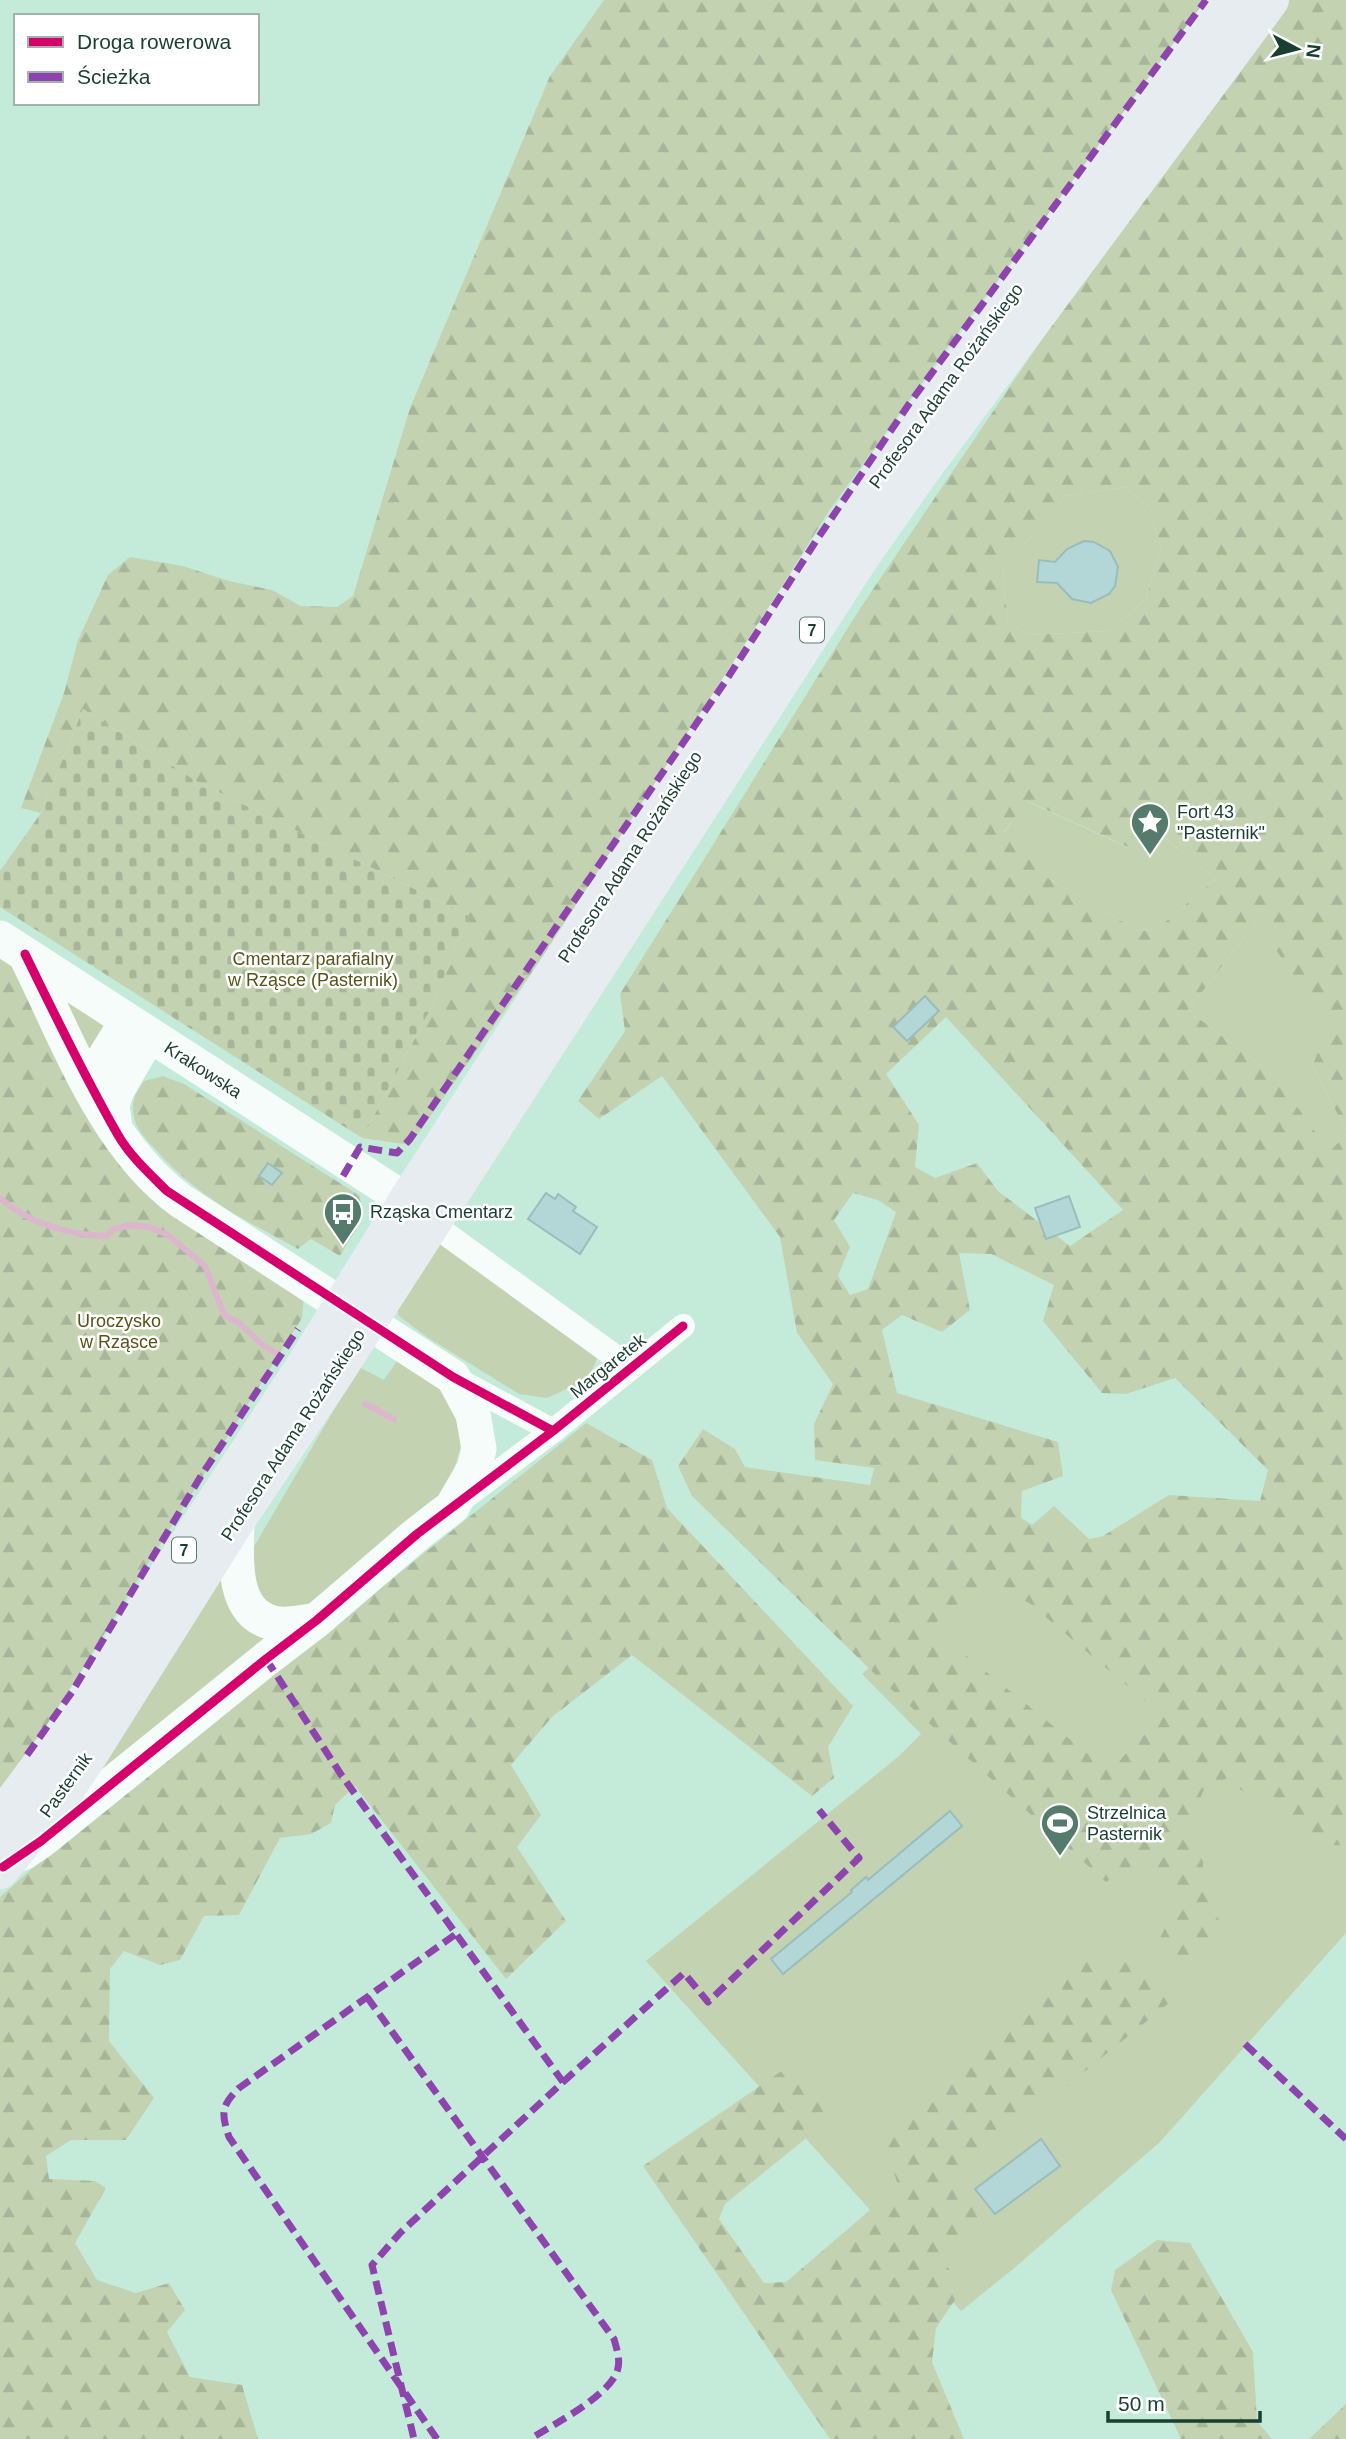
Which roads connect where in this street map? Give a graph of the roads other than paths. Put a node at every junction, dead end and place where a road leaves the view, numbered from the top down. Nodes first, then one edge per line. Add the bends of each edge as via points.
1 (1229, 0) edge
2 (1270, 0) edge
3 (12, 946) edge
4 (138, 1028) junction
5 (92, 1091) junction
6 (115, 1128) junction
7 (419, 1212) junction
8 (682, 1326) dead end
9 (631, 1368) junction
10 (318, 1373) junction
11 (453, 1377) junction
12 (553, 1431) junction
13 (452, 1507) junction
14 (237, 1519) junction
15 (317, 1620) junction
16 (104, 1731) joint
17 (63, 1735) joint
18 (0, 1820) edge
19 (1, 1868) edge

1 - 7 main road, Profesora Adama Rożańskiego / 7 via 831,546
2 - 7 main road, Profesora Adama Rożańskiego / 7 via 861,556
3 - 4 street, Krakowska
3 - 5 street
4 - 5 street via 97,1070
4 - 6 street via 111,1105
4 - 7 street, Krakowska
5 - 6 street
6 - 11 street via 134,1157 167,1191
7 - 9 street
7 - 10 main road, Profesora Adama Rożańskiego / 7
8 - 9 street, Margaretek
9 - 12 street, Margaretek
10 - 14 main road, Profesora Adama Rożańskiego / 7
10 - 17 main road, Profesora Adama Rożańskiego / 7
11 - 12 street
11 - 13 street via 473,1414 479,1449 474,1469
12 - 13 street, Margaretek
13 - 15 street
14 - 15 street via 237,1576 249,1607 258,1617 278,1624
14 - 16 main road, Profesora Adama Rożańskiego / 7
15 - 19 street
16 - 19 main road, Pasternik / 7 via 66,1788
17 - 18 main road, Pasternik / 7

